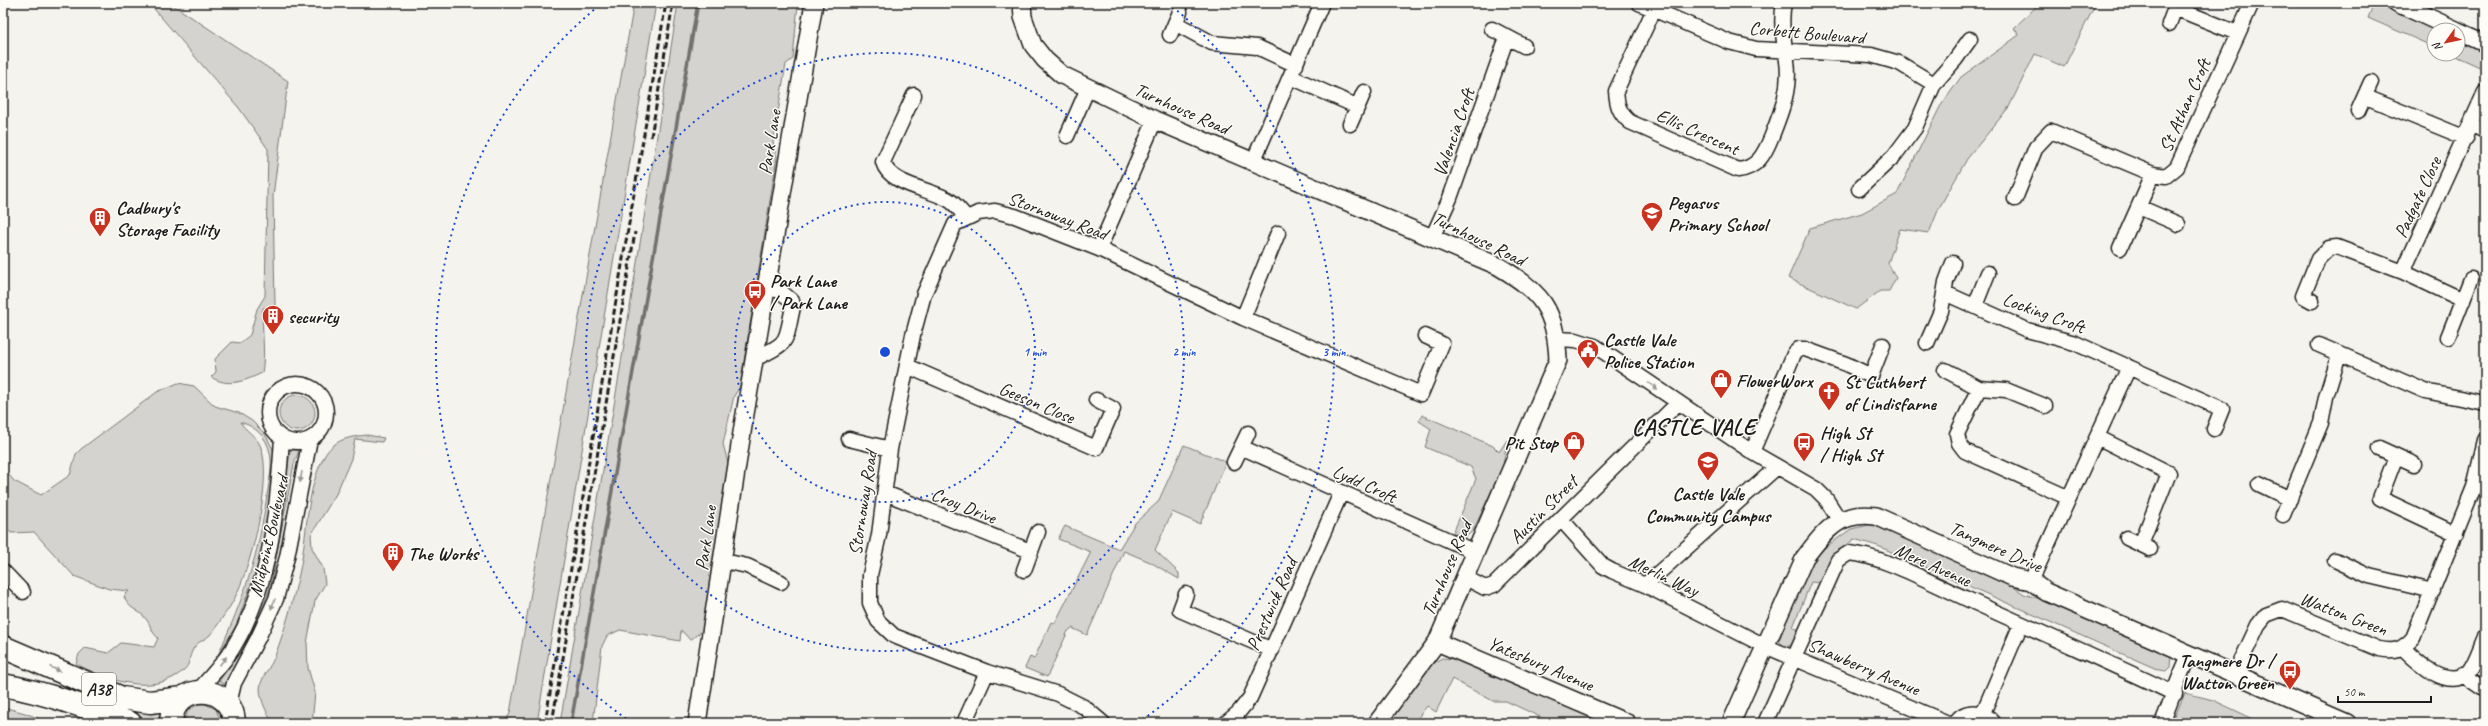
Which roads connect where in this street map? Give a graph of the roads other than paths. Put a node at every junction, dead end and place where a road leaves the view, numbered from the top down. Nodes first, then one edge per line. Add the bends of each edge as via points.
1 (814, 3) edge
2 (1022, 3) edge
3 (1322, 3) edge
4 (1639, 3) edge
5 (1784, 3) edge
6 (2252, 3) edge
7 (2397, 3) edge
8 (1656, 6) edge
9 (2439, 22) edge
10 (1175, 24) dead end
11 (2169, 24) dead end
12 (1492, 29) dead end
13 (2237, 33) junction
14 (2466, 34) edge
15 (1507, 37) junction
16 (1970, 39) dead end
17 (2485, 43) edge
18 (1524, 46) dead end
19 (1784, 51) junction
20 (1293, 71) junction
21 (2371, 82) dead end
22 (1934, 84) junction
23 (1088, 88) junction
24 (1364, 92) dead end
25 (2485, 92) edge
26 (914, 95) dead end
27 (2366, 97) junction
28 (1356, 106) junction
29 (2358, 111) dead end
30 (1154, 120) junction
31 (1350, 124) dead end
32 (2472, 124) junction
33 (2485, 130) edge
34 (1067, 136) dead end
35 (2466, 138) junction
36 (1253, 162) junction
37 (2153, 174) junction
38 (1859, 189) dead end
39 (2015, 199) dead end
40 (2139, 207) junction
41 (967, 218) junction
42 (2178, 224) dead end
43 (1278, 233) dead end
44 (1432, 238) junction
45 (2120, 248) dead end
46 (1099, 249) junction
47 (1953, 263) dead end
48 (2403, 272) junction
49 (1988, 273) dead end
50 (2470, 279) dead end
51 (767, 288) junction
52 (1945, 293) junction
53 (2463, 300) junction
54 (2312, 301) dead end
55 (1974, 306) junction
56 (1243, 318) junction
57 (1425, 336) dead end
58 (2448, 337) dead end
59 (1557, 339) junction
60 (1927, 343) dead end
61 (1884, 345) dead end
62 (2319, 345) dead end
63 (2339, 355) junction
64 (756, 358) junction
65 (907, 366) junction
66 (2129, 367) junction
67 (1945, 370) dead end
68 (1979, 388) junction
69 (1096, 400) dead end
70 (1678, 403) junction
71 (2485, 403) edge
72 (2045, 406) dead end
73 (2214, 429) dead end
74 (1248, 433) dead end
75 (2097, 437) junction
76 (282, 438) junction
77 (310, 439) junction
78 (849, 439) dead end
79 (2485, 440) edge
80 (1241, 447) junction
81 (2380, 448) dead end
82 (890, 449) junction
83 (1752, 452) junction
84 (2396, 456) junction
85 (1234, 462) dead end
86 (2414, 464) dead end
87 (1777, 467) junction
88 (2259, 484) dead end
89 (2480, 489) edge
90 (885, 493) junction
91 (1341, 493) junction
92 (2069, 498) junction
93 (2290, 499) junction
94 (2283, 515) dead end
95 (1561, 519) junction
96 (1840, 521) junction
97 (1038, 532) dead end
98 (2456, 534) junction
99 (2128, 538) dead end
100 (1030, 551) junction
101 (1474, 552) junction
102 (2335, 560) dead end
103 (724, 561) junction
104 (1024, 570) dead end
105 (3, 571) edge
106 (1464, 577) junction
107 (2031, 581) junction
108 (781, 582) dead end
109 (1645, 585) junction
110 (2433, 591) junction
111 (23, 592) dead end
112 (1186, 594) dead end
113 (2021, 624) junction
114 (2485, 637) edge
115 (1437, 642) junction
116 (1765, 646) junction
117 (3, 647) edge
118 (2404, 648) junction
119 (1272, 650) junction
120 (2190, 654) junction
121 (1795, 657) junction
122 (987, 672) junction
123 (2235, 674) junction
124 (2463, 675) junction
125 (3, 685) edge
126 (2485, 690) edge
127 (190, 694) junction
128 (2175, 694) junction
129 (3, 695) edge
130 (1983, 713) junction
131 (233, 718) edge
132 (84, 723) edge
133 (130, 723) edge
134 (171, 723) edge
135 (697, 723) edge
136 (964, 723) edge
137 (1103, 723) edge
138 (1226, 723) edge
139 (1377, 723) edge
140 (1627, 723) edge
141 (1731, 723) edge
142 (1765, 723) edge
143 (1948, 723) edge
144 (1955, 723) edge
145 (1994, 723) edge
146 (2162, 723) edge
147 (2347, 723) edge

1 - 51 street, Park Lane
2 - 23 street, Turnhouse Road via 1034,45 1045,60 1062,75
3 - 20 street
4 - 8 street, Corbett Boulevard
5 - 19 street
6 - 13 street, St Athan Croft
7 - 9 street
8 - 19 street, Corbett Boulevard via 1729,42 1756,49
8 - 19 street, Ellis Crescent via 1616,91 1617,104 1622,115 1630,122 1738,170 1748,169 1758,162 1786,101 1787,62
10 - 20 street via 1212,43 1257,47
11 - 13 street via 2175,8
12 - 15 street
13 - 37 street, St Athan Croft via 2177,167 2166,176
14 - 17 street
15 - 18 street
15 - 44 street, Valencia Croft via 1450,198
16 - 22 street
19 - 22 street, Corbett Boulevard via 1871,56 1899,63
20 - 28 street
20 - 36 street
21 - 27 street
22 - 38 street via 1915,128 1894,156
23 - 30 street, Turnhouse Road
23 - 34 street
24 - 28 street
25 - 32 street, Padgate Close
26 - 41 street via 883,162 885,169 895,178 949,200
27 - 29 street
27 - 35 street
28 - 31 street
30 - 36 street, Turnhouse Road
30 - 46 street
32 - 33 street
32 - 35 street, Padgate Close
35 - 48 street, Padgate Close
36 - 44 street, Turnhouse Road
37 - 39 street, St Athan Croft via 2066,131 2051,131 2040,141
37 - 40 street, St Athan Croft
40 - 42 street
40 - 45 street, St Athan Croft
41 - 46 street, Stornoway Road via 978,213 995,211 1015,216
41 - 65 street, Stornoway Road via 955,224 924,294
43 - 56 street
44 - 59 street, Turnhouse Road via 1498,266 1530,287 1551,314
46 - 56 street, Stornoway Road
47 - 52 street
48 - 53 street
48 - 54 street via 2342,249 2329,248 2318,259 2303,296
49 - 55 street
50 - 53 street
51 - 64 street, Park Lane
51 - 64 street via 780,291 792,301 793,306 785,342
52 - 55 street, Locking Croft
52 - 60 street via 1941,311
53 - 58 street
55 - 66 street, Locking Croft via 2027,330 2075,343
56 - 57 street, Stornoway Road via 1421,394 1442,344
59 -> 70 street via 1576,340 1596,346
59 - 101 street, Turnhouse Road via 1558,360
61 - 83 street via 1871,376 1819,354 1799,349 1794,354
62 - 63 street
63 - 71 street via 2425,391
63 - 93 street via 2321,423
64 - 103 street, Park Lane via 743,426
65 - 69 street, Geeson Close via 1096,448 1113,409
65 - 82 street, Stornoway Road
66 - 73 street, Locking Croft via 2222,409
66 - 75 street
67 - 68 street
68 - 72 street via 2006,390
68 - 92 street via 1957,434 1959,443 1965,451
70 - 83 street
70 - 95 street, Austin Street
74 - 80 street
75 - 92 street
75 - 99 street via 2169,473 2146,547
76 - 77 street via 300,442
76 - 77 street via 272,428 269,420 270,403 280,389 300,384 315,390 325,404 322,428
127 -> 76 street, Midpoint Boulevard via 234,648 260,590 279,490
77 -> 131 street, Midpoint Boulevard via 287,557 276,599 234,683
78 - 82 street
79 - 89 street, Watton Green
80 - 85 street
80 - 91 street, Lydd Croft
81 - 84 street
82 - 90 street, Stornoway Road
83 - 87 street
84 - 86 street
84 - 98 street via 2380,498
87 - 96 street via 1816,489
87 - 109 street
88 - 93 street
89 - 98 street, Watton Green
90 - 100 street, Croy Drive
90 - 122 street, Stornoway Road via 870,575 870,602 878,621 899,638
91 - 101 street, Lydd Croft
91 - 119 street, Prestwick Road
92 - 107 street
93 - 94 street
95 - 106 street, Austin Street via 1494,585 1485,588
95 - 109 street, Merlin Way via 1603,566
96 - 107 street, Tangmere Drive via 1858,514 1876,516 2012,577
96 - 116 street, Tangmere Drive via 1824,533 1806,557
97 - 100 street
98 - 110 street, Watton Green
100 - 104 street
101 - 106 street, Turnhouse Road
102 - 110 street via 2369,576
103 - 108 street via 747,566
103 - 135 street, Park Lane
105 - 111 street
106 - 115 street, Turnhouse Road
107 - 120 street, Tangmere Drive via 2046,592
109 - 116 street, Merlin Way
110 - 118 street, Watton Green via 2412,638
112 - 119 street via 1180,610
113 - 121 street, Mere Avenue via 1865,554 1849,553 1838,560
113 - 128 street, Mere Avenue
113 - 130 street
114 - 124 street via 2469,671
115 - 139 street, Turnhouse Road
115 - 140 street, Yatesbury Avenue
116 - 121 street, Shawberry Avenue
116 - 141 street, Tangmere Drive
117 -> 127 highway, A38 via 122,698 150,702
118 - 123 street, Watton Green via 2392,652 2379,649 2282,609 2266,615 2258,625
118 - 124 street, Watton Green via 2418,663 2446,679
119 - 138 street, Prestwick Road via 1250,698
120 - 123 street, Tangmere Drive
120 - 128 street via 2178,677
121 - 142 street, Mere Avenue
121 - 143 street, Shawberry Avenue
122 - 136 street
122 - 137 street, Stornoway Road via 1058,694 1084,707
123 - 147 street, Tangmere Drive
124 - 126 street
125 - 133 highway, A38 via 72,703
127 - 131 highway, A38 via 218,695
127 - 134 highway via 173,712
128 - 146 street
129 - 132 highway, A38 via 41,706
130 - 144 street via 1969,713
130 - 145 street

